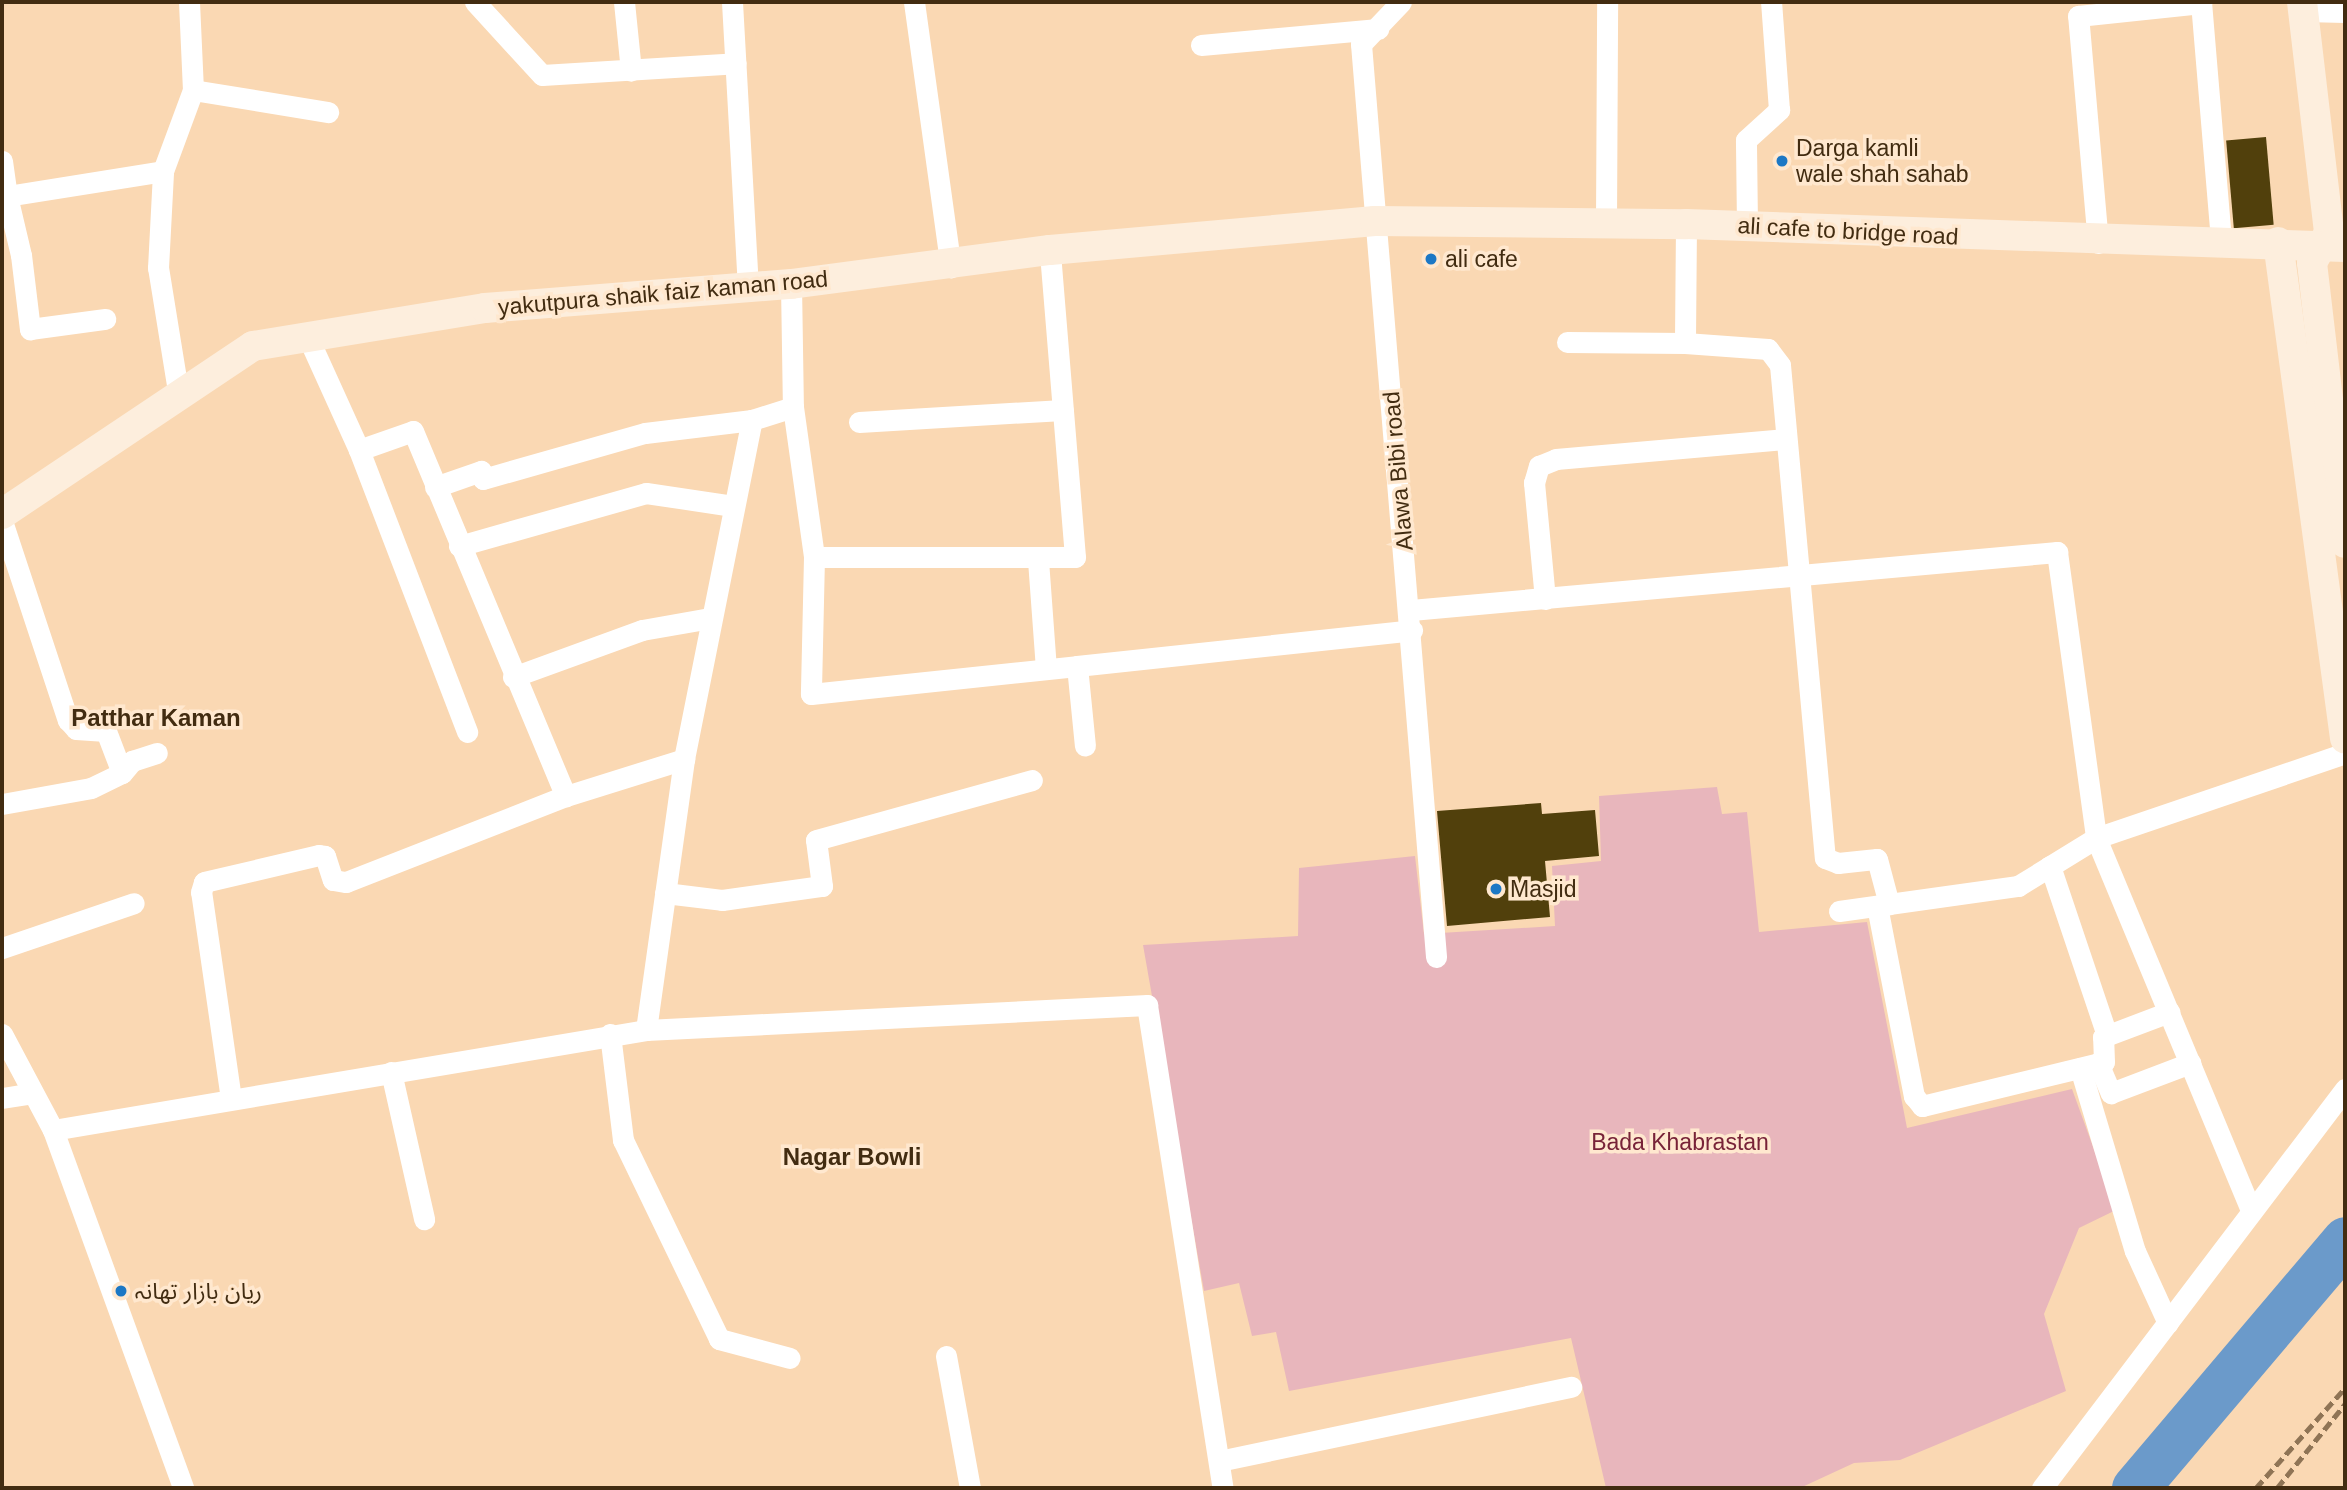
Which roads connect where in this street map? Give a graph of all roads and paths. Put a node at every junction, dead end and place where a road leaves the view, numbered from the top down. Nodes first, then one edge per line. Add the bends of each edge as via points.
1 (189, 2) edge
2 (475, 2) edge
3 (624, 2) edge
4 (732, 2) edge
5 (914, 2) edge
6 (1401, 2) edge
7 (1607, 2) edge
8 (1771, 2) edge
9 (2201, 3) edge
10 (2303, 6) edge
11 (2345, 12) edge
12 (1378, 29) junction
13 (1201, 46) dead end
14 (736, 63) junction
15 (631, 71) junction
16 (193, 90) junction
17 (328, 113) dead end
18 (2, 162) edge
19 (163, 171) junction
20 (7, 196) junction
21 (1375, 221) junction
22 (1606, 222) junction
23 (1686, 224) junction
24 (1747, 226) junction
25 (2221, 242) junction
26 (2278, 242) junction
27 (2098, 243) junction
28 (2331, 249) edge
29 (1050, 250) junction
30 (12, 255) edge
31 (951, 267) junction
32 (748, 284) junction
33 (791, 284) junction
34 (105, 319) dead end
35 (306, 334) junction
36 (1567, 342) dead end
37 (1685, 343) junction
38 (178, 397) junction
39 (793, 407) junction
40 (1063, 410) junction
41 (752, 420) junction
42 (859, 422) dead end
43 (1783, 439) junction
44 (359, 450) junction
45 (435, 486) junction
46 (733, 506) junction
47 (2, 514) edge
48 (2, 521) edge
49 (2345, 543) edge
50 (459, 546) junction
51 (814, 557) junction
52 (1038, 559) junction
53 (1797, 577) junction
54 (1545, 599) junction
55 (711, 618) junction
56 (1412, 620) junction
57 (1077, 666) junction
58 (1045, 668) junction
59 (513, 677) junction
60 (467, 732) dead end
61 (2345, 738) edge
62 (1085, 746) dead end
63 (157, 753) dead end
64 (2345, 753) edge
65 (684, 759) junction
66 (121, 773) junction
67 (1032, 780) dead end
68 (566, 796) junction
69 (2, 804) edge
70 (2096, 838) junction
71 (2050, 866) junction
72 (665, 893) junction
73 (134, 903) dead end
74 (1883, 905) junction
75 (1839, 911) dead end
76 (2, 948) edge
77 (1436, 957) dead end
78 (2169, 1013) junction
79 (646, 1030) junction
80 (2, 1034) edge
81 (610, 1034) junction
82 (2107, 1035) junction
83 (2190, 1063) junction
84 (2089, 1065) junction
85 (391, 1072) junction
86 (2345, 1089) edge
87 (33, 1093) junction
88 (2, 1098) edge
89 (231, 1099) junction
90 (53, 1130) junction
91 (2251, 1209) junction
92 (424, 1219) dead end
93 (2168, 1323) junction
94 (946, 1356) dead end
95 (790, 1358) dead end
96 (1571, 1387) dead end
97 (1219, 1461) junction
98 (183, 1488) edge
99 (970, 1488) edge
100 (1223, 1488) edge
101 (2042, 1488) edge

1 - 16 street
2 - 15 street via 542,75
3 - 15 street
4 - 14 street
5 - 31 street
6 - 12 street, Alawa Bibi road
7 - 22 street
8 - 24 street via 1779,110 1770,123 1747,134
9 - 25 street
9 - 27 street via 2078,16
10 - 11 street
10 - 28 street
12 - 13 street
12 - 21 street, Alawa Bibi road via 1361,44
14 - 15 street
14 - 32 street
16 - 17 street
16 - 19 street
18 - 20 street
19 - 20 street
19 - 38 street via 158,268
20 - 30 street
21 - 22 street, ali cafe to bridge road
21 - 29 street, yakutpura shaik faiz kaman road
21 - 56 street, Alawa Bibi road
22 - 23 street, ali cafe to bridge road
23 - 24 street, ali cafe to bridge road
23 - 37 street
24 - 27 street, ali cafe to bridge road
25 - 26 street, ali cafe to bridge road
25 - 27 street, ali cafe to bridge road
26 - 28 street, ali cafe to bridge road
26 - 61 street
28 - 49 street
29 - 31 street, yakutpura shaik faiz kaman road
29 - 40 street
30 - 34 street via 30,329
31 - 33 street, yakutpura shaik faiz kaman road
32 - 33 street, yakutpura shaik faiz kaman road
32 - 35 street, yakutpura shaik faiz kaman road via 485,308
33 - 39 street
35 - 38 street, yakutpura shaik faiz kaman road via 253,346
35 - 44 street
36 - 37 street
37 - 43 street via 1774,352 1780,365
38 - 47 street, yakutpura shaik faiz kaman road
39 - 41 street
39 - 51 street
40 - 42 street
40 - 52 street via 1075,556
41 - 45 street via 645,433 483,479 481,471
41 - 46 street
43 - 53 street
43 - 54 street via 1556,459 1539,466 1534,483
44 - 45 street via 413,431
44 - 60 street
45 - 50 street
46 - 50 street via 646,493
46 - 55 street
48 - 66 street via 68,720 76,729 106,731
50 - 59 street
51 - 52 street
51 - 58 street via 811,694
52 - 58 street
53 - 54 street
53 - 70 street via 2057,552
53 - 74 street via 1825,858 1838,863 1877,859
54 - 56 street
55 - 59 street via 642,630
55 - 65 street
56 - 57 street
56 - 77 street, Alawa Bibi road
57 - 58 street
57 - 62 street
59 - 68 street
63 - 66 street via 132,761
64 - 70 street
65 - 68 street
65 - 72 street
66 - 69 street via 60,797
67 - 72 street via 816,840 822,886 722,900
68 - 89 street via 346,881 333,880 325,856 319,855 204,882 201,892
70 - 71 street
70 - 78 street
71 - 74 street via 2018,886
71 - 82 street
72 - 79 street
73 - 76 street
74 - 75 street
74 - 84 street via 1914,1096 1922,1106
78 - 82 street
78 - 83 street
79 - 81 street
79 - 97 street via 1147,1005
80 - 87 street
81 - 85 street
81 - 95 street via 623,1140 719,1339
82 - 84 street via 2101,1041 2106,1058
83 - 84 street via 2111,1093
83 - 91 street
84 - 93 street via 2135,1251
85 - 89 street
85 - 92 street
86 - 91 street
87 - 88 street
87 - 90 street
89 - 90 street
90 - 98 street
91 - 93 street
93 - 101 street
94 - 99 street
96 - 97 street
97 - 100 street

